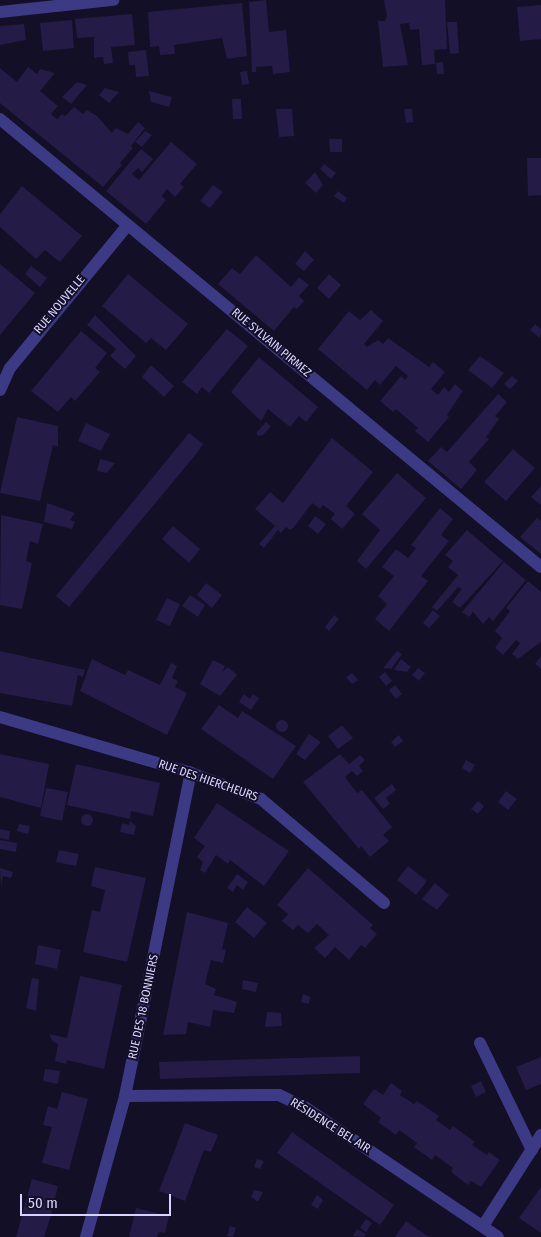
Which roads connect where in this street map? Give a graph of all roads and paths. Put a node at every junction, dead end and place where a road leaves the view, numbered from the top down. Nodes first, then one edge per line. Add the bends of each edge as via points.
1 (112, 0) edge
2 (0, 12) edge
3 (0, 119) edge
4 (128, 225) junction
5 (0, 390) edge
6 (541, 567) edge
7 (0, 717) edge
8 (191, 774) junction
9 (384, 903) dead end
10 (480, 1043) dead end
11 (125, 1096) junction
12 (541, 1135) edge
13 (532, 1150) junction
14 (483, 1226) junction
15 (86, 1237) edge
16 (498, 1237) edge

1 - 2 street
3 - 4 street, RUE SYLVAIN PIRMEZ
4 - 5 street, RUE NOUVELLE via 46,321 10,368
4 - 6 street, RUE SYLVAIN PIRMEZ
7 - 8 street, RUE DES HIERCHEURS
8 - 9 street, RUE DES HIERCHEURS via 261,799
8 - 11 street, RUE DES 18 BONNIERS
10 - 13 street
11 - 14 street, RÉSIDENCE BEL AIR via 279,1095 306,1108
11 - 15 street, RUE DES 18 BONNIERS
12 - 13 street
13 - 14 street
14 - 16 street, RÉSIDENCE BEL AIR

